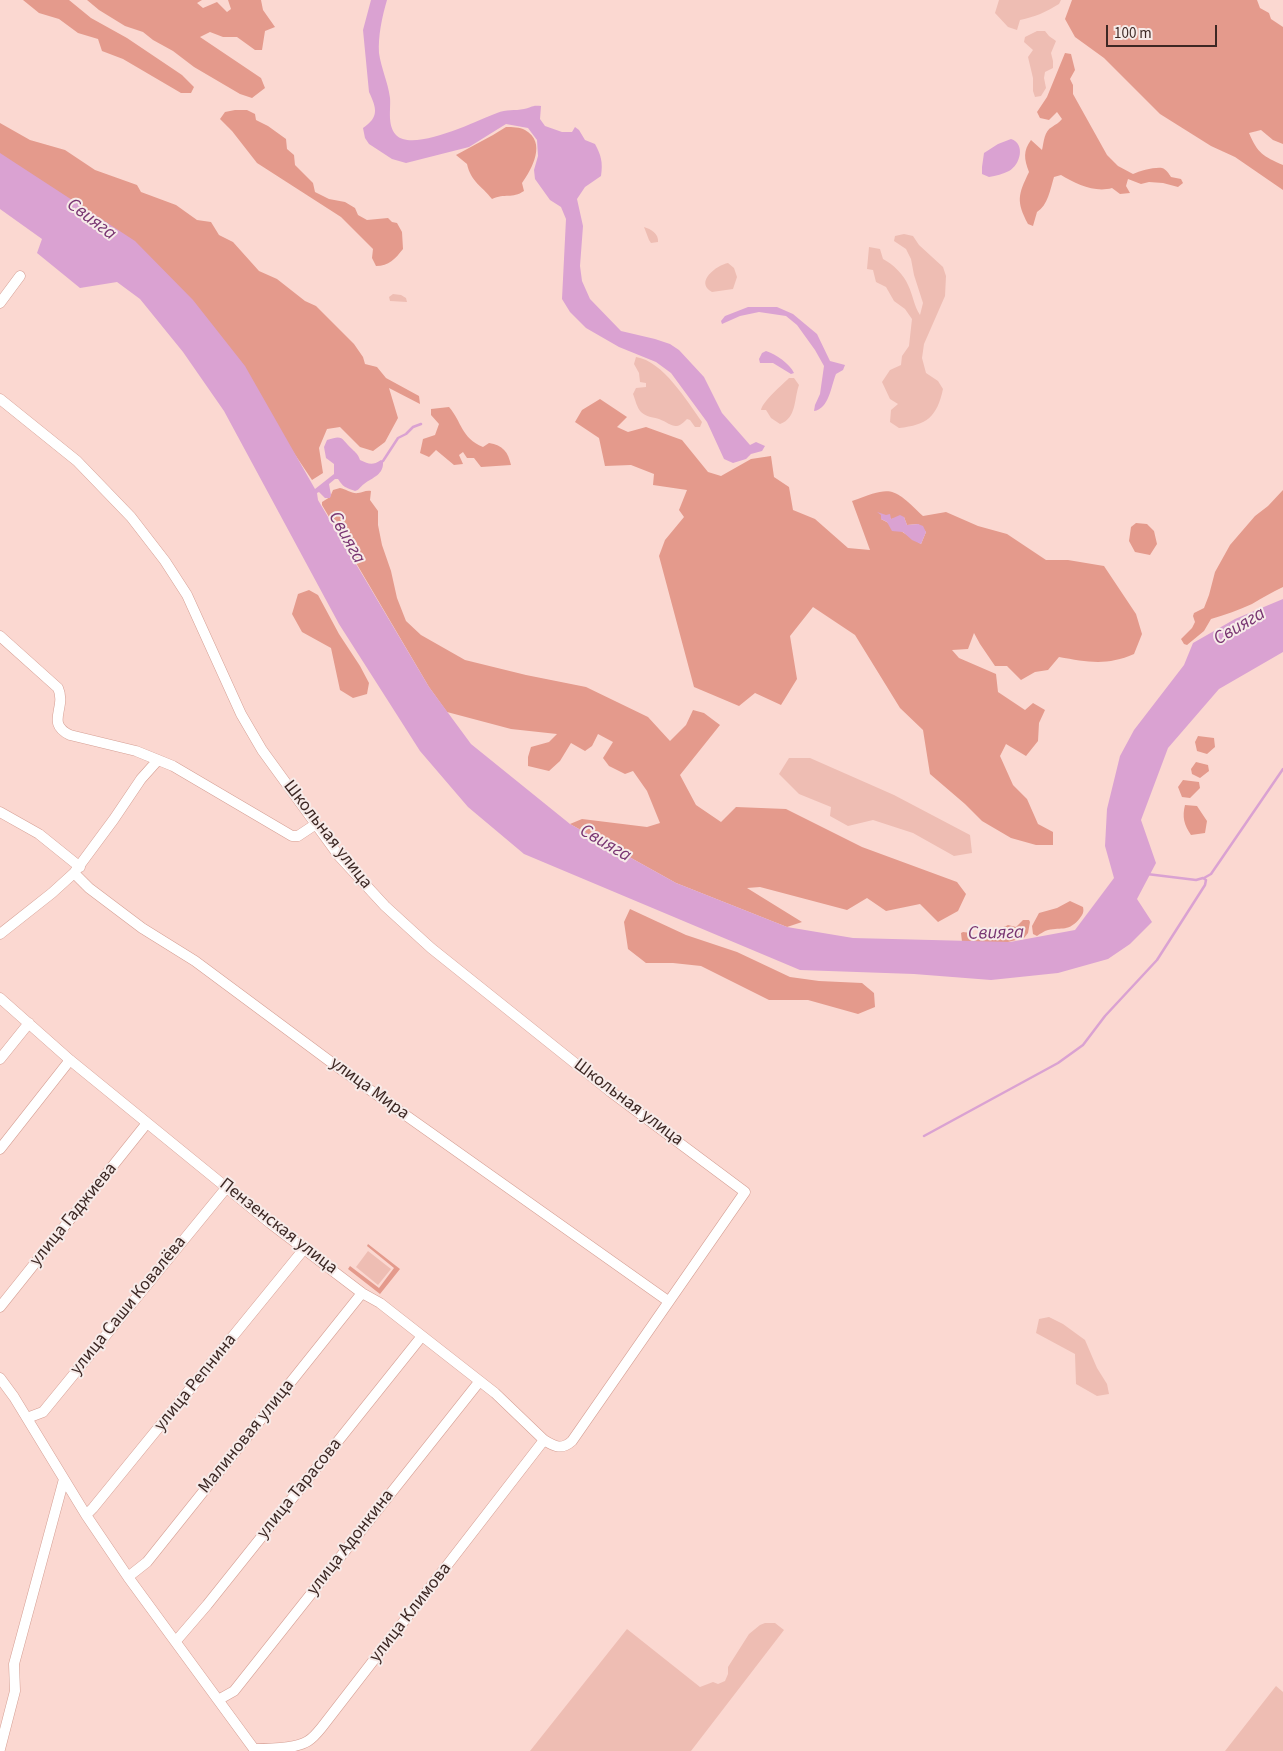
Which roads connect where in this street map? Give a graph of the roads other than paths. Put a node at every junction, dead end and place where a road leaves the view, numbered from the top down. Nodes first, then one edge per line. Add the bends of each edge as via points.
1 (20, 276) dead end
2 (0, 303) edge
3 (0, 399) edge
4 (0, 636) edge
5 (158, 760) junction
6 (0, 812) edge
7 (316, 824) junction
8 (77, 870) junction
9 (0, 934) edge
10 (0, 998) edge
11 (29, 1023) junction
12 (0, 1059) edge
13 (70, 1060) junction
14 (147, 1123) junction
15 (0, 1149) edge
16 (227, 1187) junction
17 (304, 1249) junction
18 (362, 1293) junction
19 (668, 1301) junction
20 (0, 1307) edge
21 (422, 1336) junction
22 (0, 1378) edge
23 (479, 1382) junction
24 (27, 1418) junction
25 (544, 1440) junction
26 (64, 1479) junction
27 (86, 1515) junction
28 (128, 1578) junction
29 (176, 1641) junction
30 (218, 1700) junction
31 (0, 1749) edge

1 - 2 street
3 - 7 street, Школьная улица via 77,461 131,517 165,561 187,595 262,750
4 - 5 street via 58,688 61,695 57,719 62,732
5 - 7 street via 174,766 292,836 298,836
5 - 8 street
6 - 8 street, улица Мира via 38,834
7 - 19 street, Школьная улица via 339,856 414,934 611,1092 745,1192
8 - 9 street
8 - 19 street, улица Мира via 89,888 142,928 195,961 339,1068
10 - 11 street, Пензенская улица
11 - 12 street
11 - 13 street, Пензенская улица
13 - 14 street, Пензенская улица
13 - 15 street
14 - 16 street, Пензенская улица
14 - 20 street, улица Гаджиева
16 - 17 street, Пензенская улица
16 - 24 street, улица Саши Ковалёва via 43,1412
17 - 18 street, Пензенская улица
17 - 27 street, улица Репнина
18 - 21 street, Пензенская улица
18 - 28 street, Малиновая улица via 147,1562
19 - 25 street, Пензенская улица via 572,1441 561,1448
21 - 23 street, Пензенская улица
21 - 29 street, улица Тарасова
22 - 24 street
23 - 25 street, Пензенская улица
23 - 30 street, улица Адонкина via 234,1690
24 - 26 street
25 - 30 street, улица Климова via 309,1741 254,1749
26 - 27 street
26 - 31 street via 14,1664 15,1691
27 - 28 street
28 - 29 street
29 - 30 street

